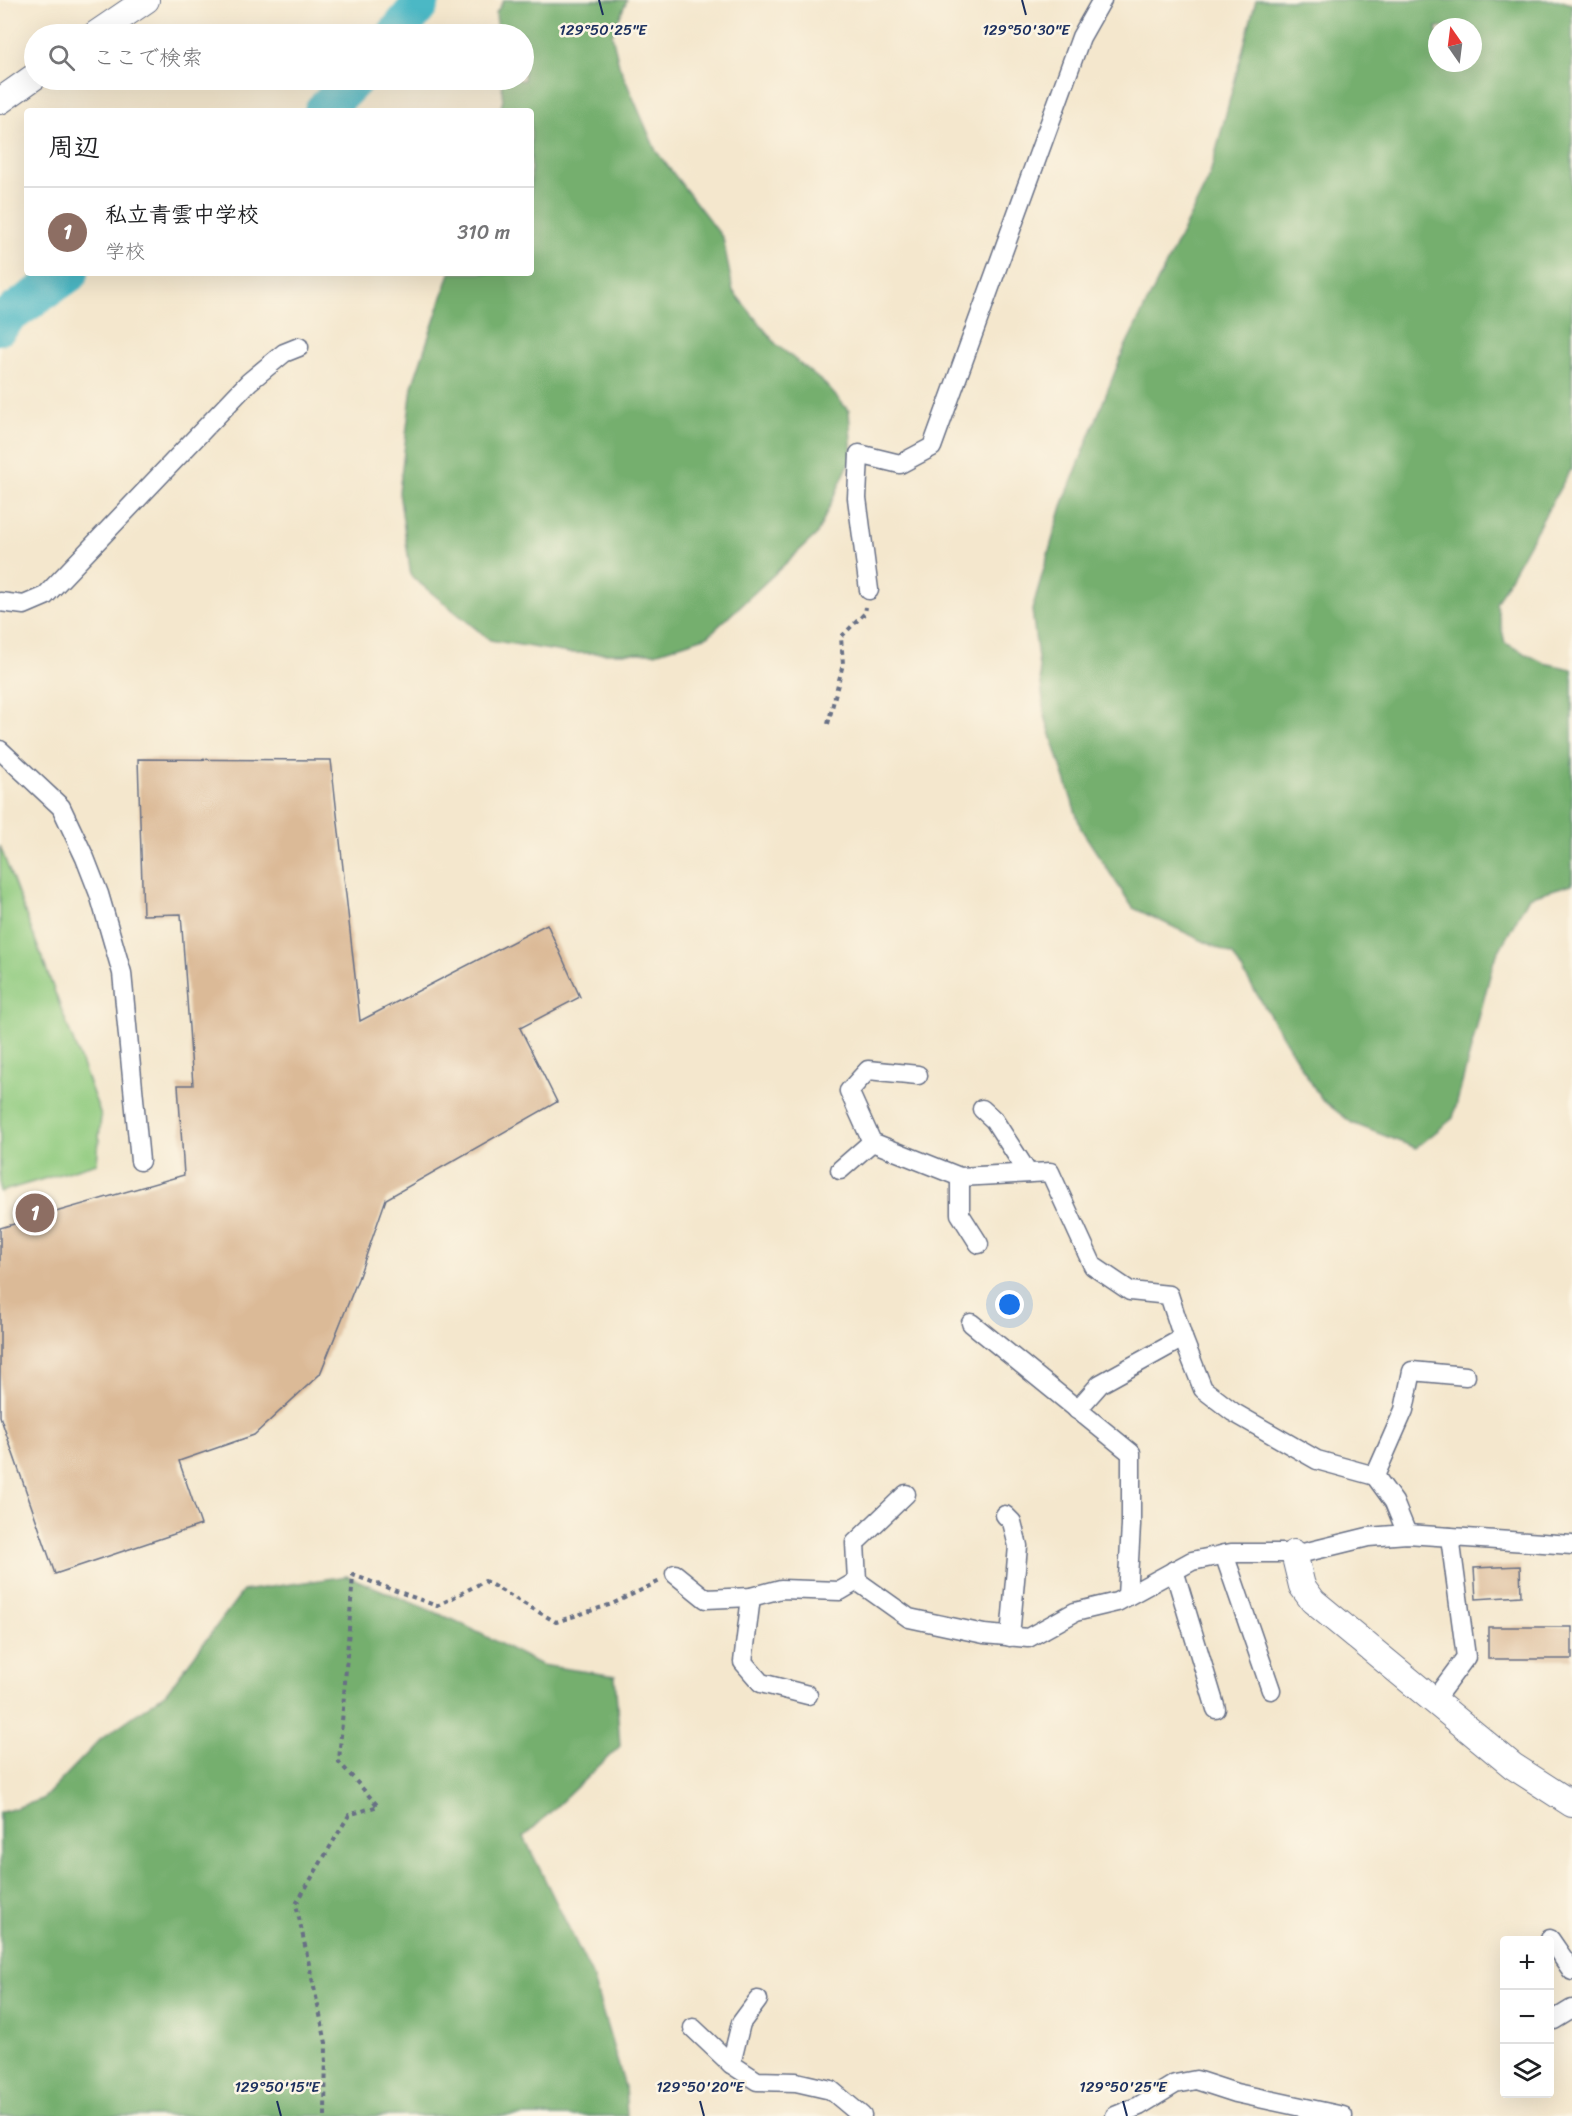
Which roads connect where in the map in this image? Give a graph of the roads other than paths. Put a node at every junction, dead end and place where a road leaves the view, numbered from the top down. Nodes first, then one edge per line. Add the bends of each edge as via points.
1 (146, 0) edge
2 (1102, 0) edge
3 (111, 24) edge
4 (24, 84) edge
5 (0, 101) edge
6 (299, 347) dead end
7 (869, 590) road end
8 (0, 602) edge
9 (0, 750) edge
10 (918, 1075) dead end
11 (982, 1109) dead end
12 (872, 1142) junction
13 (140, 1161) dead end
14 (840, 1170) dead end
15 (1028, 1173) junction
16 (960, 1177) junction
17 (979, 1244) dead end
18 (972, 1323) dead end
19 (1183, 1338) junction
20 (1466, 1376) dead end
21 (1077, 1410) junction
22 (1375, 1476) junction
23 (906, 1494) dead end
24 (1005, 1515) dead end
25 (1407, 1534) junction
26 (1450, 1537) junction
27 (1572, 1545) edge
28 (1294, 1553) junction
29 (1224, 1554) junction
30 (1174, 1570) junction
31 (675, 1574) road end
32 (857, 1581) junction
33 (1127, 1596) junction
34 (751, 1597) junction
35 (1010, 1636) junction
36 (1272, 1690) dead end
37 (808, 1695) dead end
38 (1434, 1700) junction
39 (1216, 1709) dead end
40 (1572, 1804) edge
41 (1554, 1945) edge
42 (1572, 1971) edge
43 (758, 2000) dead end
44 (1572, 2009) edge
45 (1554, 2020) dead end
46 (693, 2028) dead end
47 (732, 2064) junction
48 (862, 2116) edge
49 (1115, 2116) edge
50 (1343, 2116) edge

1 - 3 street
2 - 7 street via 1081,37 932,447 900,464 859,454 857,498
4 - 5 street
6 - 8 street via 284,353 249,382 45,596 24,605
9 - 13 street via 61,807 99,894 122,973
10 - 12 street via 868,1070 849,1091
11 - 15 street via 994,1120
12 - 14 street
12 - 16 street
15 - 16 street
15 - 19 street via 1050,1172 1093,1266 1130,1291 1169,1296
16 - 17 street via 960,1214
18 - 21 street
19 - 21 street via 1100,1384
19 - 22 street via 1203,1389 1233,1412 1317,1460
20 - 22 street via 1412,1371 1404,1410
21 - 33 street via 1131,1453
22 - 25 street via 1394,1502
23 - 32 street via 855,1543
24 - 35 street via 1012,1522 1018,1546
25 - 26 street
25 - 28 street via 1368,1537
26 - 27 street
26 - 38 street via 1466,1658
28 - 29 street
28 - 38 street via 1302,1586 1313,1601
29 - 30 street via 1191,1561
29 - 36 street
30 - 33 street
30 - 39 street
31 - 34 street via 706,1599
32 - 34 street via 840,1591 781,1589
32 - 35 street via 909,1618
33 - 35 street via 1118,1602 1075,1612 1028,1638
34 - 37 street via 743,1662 761,1683
38 - 40 street via 1513,1766
41 - 42 street
43 - 47 street via 741,2023
44 - 45 street
46 - 47 street
47 - 48 street via 757,2081 796,2082 831,2090
49 - 50 street via 1175,2084 1196,2080 1236,2093

